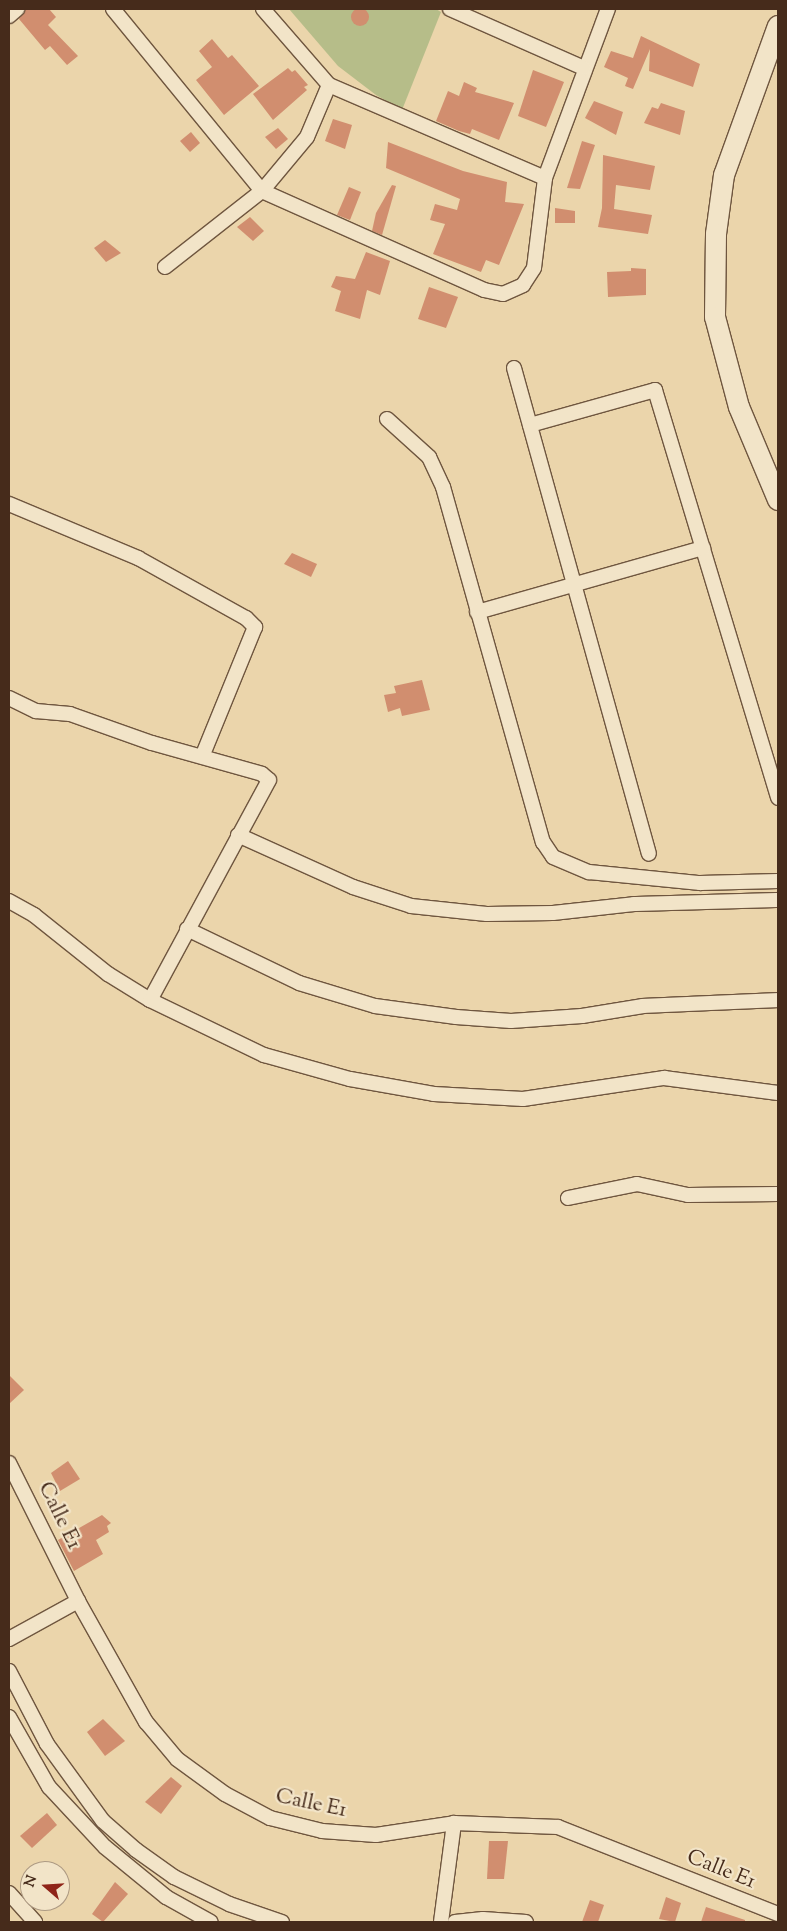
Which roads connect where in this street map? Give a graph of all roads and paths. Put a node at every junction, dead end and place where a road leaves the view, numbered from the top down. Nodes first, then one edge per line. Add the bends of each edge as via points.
1 (17, 9) edge
2 (113, 9) edge
3 (263, 9) edge
4 (450, 9) edge
5 (608, 9) edge
6 (9, 16) edge
7 (778, 26) edge
8 (584, 68) junction
9 (329, 85) junction
10 (545, 178) junction
11 (262, 191) junction
12 (165, 267) dead end
13 (514, 368) dead end
14 (386, 419) dead end
15 (530, 426) junction
16 (778, 500) edge
17 (9, 504) edge
18 (703, 548) junction
19 (574, 583) junction
20 (477, 612) junction
21 (9, 698) edge
22 (202, 757) junction
23 (778, 798) edge
24 (238, 835) junction
25 (649, 854) dead end
26 (778, 881) edge
27 (778, 900) edge
28 (9, 901) edge
29 (188, 929) junction
30 (150, 1000) junction
31 (778, 1000) edge
32 (778, 1093) edge
33 (778, 1194) edge
34 (568, 1198) dead end
35 (9, 1463) edge
36 (78, 1601) junction
37 (9, 1639) edge
38 (9, 1671) edge
39 (9, 1717) edge
40 (454, 1823) junction
41 (9, 1894) edge
42 (778, 1914) edge
43 (254, 1918) edge
44 (35, 1922) edge
45 (211, 1922) edge
46 (282, 1922) edge
47 (441, 1922) edge
48 (455, 1922) edge
49 (526, 1922) edge

1 - 6 street
2 - 11 street
3 - 9 street
4 - 8 street
5 - 8 street
7 - 16 main road via 724,175 716,234 715,317 739,407
8 - 10 street
9 - 10 street
9 - 11 street via 307,137
10 - 11 street via 534,268 523,285 503,294 484,290
11 - 12 street
13 - 15 street
14 - 20 street via 429,457 443,487
15 - 18 street via 655,390
15 - 19 street
17 - 22 street via 138,558 246,618 254,627
18 - 19 street
18 - 23 street
19 - 20 street
19 - 25 street
20 - 26 street via 542,842 553,857 589,872 700,883
21 - 22 street via 36,711 70,714
22 - 24 street via 262,774 269,780
24 - 27 street via 353,887 411,906 487,914 553,913 634,904
24 - 29 street
28 - 30 street via 34,915 108,974
29 - 30 street
29 - 31 street via 299,983 375,1006 456,1017 510,1021 582,1016 643,1006
30 - 32 street via 264,1055 350,1079 434,1094 524,1099 664,1078
33 - 34 street via 688,1195 637,1184
35 - 36 street, Calle E1
36 - 37 street
36 - 40 street, Calle E1 via 146,1722 177,1759 225,1794 270,1818 322,1831 376,1835
38 - 43 street via 47,1744 103,1821 174,1877
39 - 45 street via 49,1788 105,1847 166,1897
40 - 42 street, Calle E1 via 558,1827
40 - 47 street
41 - 44 street
43 - 46 street
48 - 49 street via 483,1919

